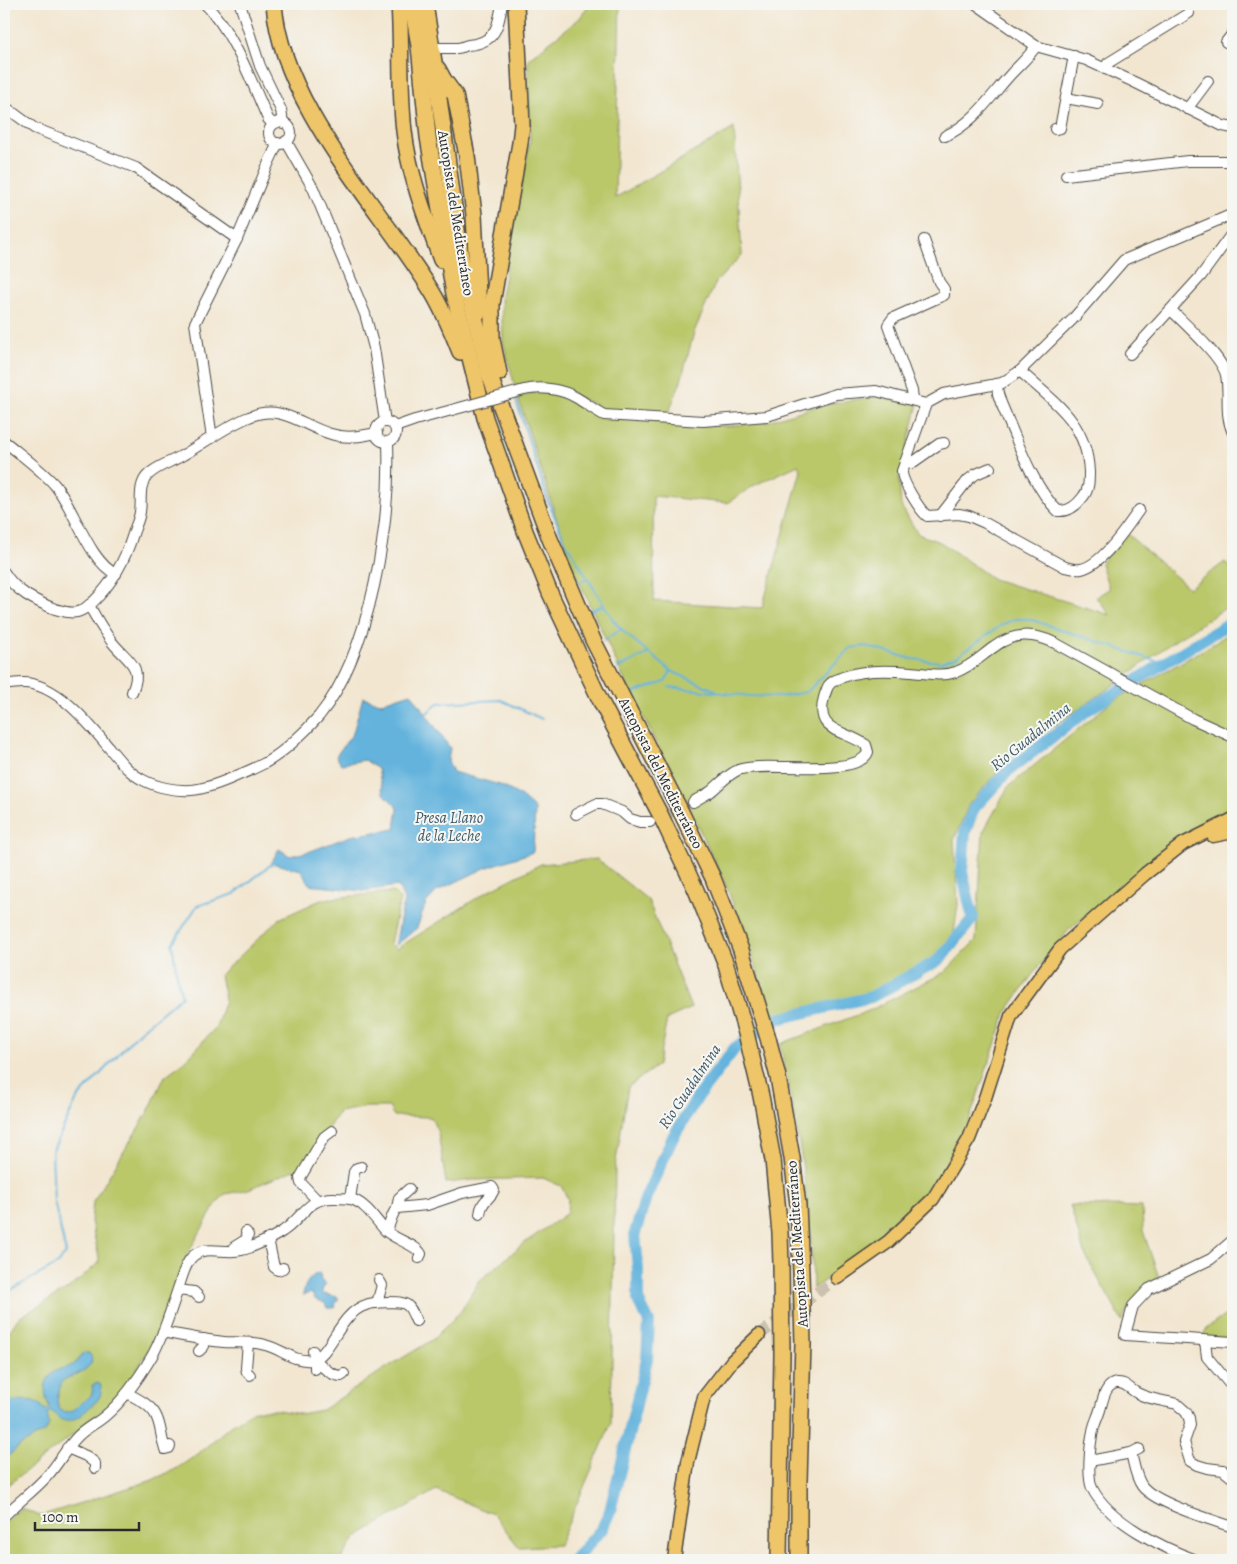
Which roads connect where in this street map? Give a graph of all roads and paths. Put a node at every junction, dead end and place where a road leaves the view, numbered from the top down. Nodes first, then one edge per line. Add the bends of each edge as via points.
1 (204, 4) edge
2 (240, 4) edge
3 (274, 4) edge
4 (405, 4) edge
5 (425, 4) edge
6 (502, 4) edge
7 (516, 4) edge
8 (976, 4) edge
9 (1189, 13) dead end
10 (1036, 46) junction
11 (433, 55) junction
12 (1074, 56) junction
13 (1105, 69) junction
14 (444, 80) junction
15 (1208, 81) dead end
16 (1066, 98) junction
17 (1098, 104) dead end
18 (4, 106) edge
19 (1187, 108) junction
20 (278, 123) junction
21 (1055, 128) dead end
22 (1233, 128) edge
23 (945, 136) dead end
24 (282, 142) junction
25 (1233, 161) edge
26 (1066, 175) dead end
27 (423, 210) junction
28 (1233, 214) edge
29 (466, 228) junction
30 (1233, 232) edge
31 (237, 239) junction
32 (924, 240) dead end
33 (462, 265) junction
34 (477, 279) junction
35 (454, 294) junction
36 (1171, 310) junction
37 (1130, 354) dead end
38 (1020, 371) junction
39 (997, 384) junction
40 (913, 400) junction
41 (926, 404) junction
42 (485, 418) junction
43 (505, 418) junction
44 (385, 422) junction
45 (395, 427) junction
46 (377, 433) junction
47 (1233, 433) edge
48 (212, 438) junction
49 (4, 441) edge
50 (388, 442) junction
51 (944, 443) dead end
52 (905, 462) junction
53 (990, 468) dead end
54 (1138, 510) dead end
55 (940, 516) junction
56 (550, 540) junction
57 (4, 572) edge
58 (116, 574) junction
59 (89, 605) junction
60 (4, 685) edge
61 (132, 692) dead end
62 (1233, 737) edge
63 (693, 802) tunnel mouth
64 (576, 814) dead end
65 (1233, 820) edge
66 (650, 822) tunnel mouth
67 (1233, 832) edge
68 (1168, 856) junction
69 (332, 1130) dead end
70 (361, 1167) dead end
71 (409, 1189) dead end
72 (317, 1200) junction
73 (350, 1200) junction
74 (397, 1208) junction
75 (480, 1214) dead end
76 (386, 1231) junction
77 (246, 1232) dead end
78 (268, 1239) junction
79 (1233, 1240) edge
80 (219, 1254) junction
81 (418, 1258) dead end
82 (275, 1265) dead end
83 (838, 1278) tunnel mouth
84 (379, 1280) dead end
85 (178, 1290) junction
86 (199, 1297) dead end
87 (377, 1302) junction
88 (417, 1320) dead end
89 (163, 1332) junction
90 (759, 1335) tunnel mouth
91 (204, 1340) junction
92 (1205, 1341) junction
93 (1233, 1342) edge
94 (248, 1344) junction
95 (199, 1351) dead end
96 (315, 1360) junction
97 (247, 1371) dead end
98 (344, 1374) dead end
99 (1233, 1388) edge
100 (127, 1393) junction
101 (170, 1446) dead end
102 (67, 1448) junction
103 (92, 1461) dead end
104 (1090, 1461) junction
105 (1233, 1478) edge
106 (4, 1516) edge
107 (1233, 1527) edge
108 (674, 1560) edge
109 (779, 1560) edge
110 (799, 1560) edge
111 (1196, 1560) edge

1 - 20 street via 226,30 268,119
2 - 20 street via 260,66 281,110
3 - 42 highway via 276,25 288,64 307,105 333,149 430,288 449,322
4 - 27 highway via 408,94
4 - 27 highway via 401,102 409,163
4 - 35 highway, Autopista del Mediterráneo via 419,46 428,137
5 - 11 highway, Autopista del Mediterráneo
6 - 11 street via 497,26 488,40
7 - 56 highway via 522,125 493,292 491,327 502,386 535,479
8 - 10 street
9 - 13 street via 1108,63
10 - 12 street
10 - 23 street via 969,122
11 - 14 highway
11 - 33 highway, Autopista del Mediterráneo
12 - 13 street
12 - 16 street
13 - 19 street
14 - 29 highway via 461,153
14 - 34 highway via 455,95 467,156
15 - 19 street
16 - 17 street
16 - 21 street via 1060,128
18 - 31 street via 34,128 136,168
19 - 22 street
20 - 24 street via 290,130
20 - 24 street via 269,135 274,142
24 - 31 street via 269,162
24 - 44 street via 313,188 365,314 374,348
25 - 26 street via 1188,160
27 - 35 highway
28 - 38 street via 1124,260 1072,320
29 - 33 highway
29 - 34 highway
30 - 36 street
31 - 48 street via 195,323
32 - 40 street via 944,295 893,318 888,325
33 - 43 highway, Autopista del Mediterráneo via 489,374
34 - 43 highway via 482,326
35 - 42 highway, Autopista del Mediterráneo
36 - 37 street
36 - 47 street via 1223,366
38 - 39 street
38 - 39 street via 1068,414 1086,450 1088,488 1068,510 1058,511 1039,487 1001,403
39 - 41 street via 944,394
40 - 41 street
40 - 45 street, bridge via 876,392 836,394 767,416 703,421 604,415 557,390 530,388
41 - 52 street
42 - 109 highway, Autopista del Mediterráneo via 550,593 696,890 725,962 746,1033 773,1160 780,1233
43 - 56 highway, Autopista del Mediterráneo
44 - 45 street
44 - 46 street
45 - 50 street via 394,438
46 - 48 street via 348,437 332,435 290,416 271,413 251,416
46 - 50 street via 380,440
48 - 58 street via 148,475 143,482 140,513 126,556
49 - 58 street via 54,484 97,556 108,570
50 - 60 street via 387,486 377,574 347,670 319,716 293,742 266,762 230,780 191,790 162,787 128,770 63,699 24,682
51 - 52 street via 912,463
52 - 55 street via 902,476 914,499 927,516
53 - 55 street via 968,480
54 - 55 street via 1100,559 1078,570 1065,567 969,516
56 - 110 highway, Autopista del Mediterráneo via 593,640 708,869 741,950 778,1077 798,1205 802,1308
57 - 59 street via 11,583 42,604 67,613 78,612
58 - 59 street
59 - 61 street via 114,645 133,664 137,677
62 - 63 street via 1193,719 1055,643 1040,636 1024,635 1008,638 976,662 956,672 932,675 855,672 834,680 828,684 822,716 840,733 866,745 867,756 857,763 840,766 738,770
64 - 66 street via 602,804 630,819
65 - 68 main road via 1183,844
67 - 68 main road via 1210,836
68 - 83 main road via 1060,950 1012,1016 968,1139 933,1199 888,1242
69 - 72 street via 324,1137 300,1178
70 - 73 street via 354,1172
71 - 74 street via 399,1198
72 - 73 street
72 - 78 street via 293,1217 283,1231
73 - 76 street via 365,1208
74 - 75 street via 427,1205 492,1187 494,1193 483,1202
74 - 76 street
76 - 81 street via 418,1249 421,1254
77 - 80 street via 247,1239
78 - 80 street via 241,1250
78 - 82 street
79 - 92 street via 1212,1259 1148,1289 1133,1306 1125,1335
80 - 85 street via 213,1249 200,1251 190,1259
84 - 87 street via 382,1285
85 - 86 street via 194,1292
85 - 89 street
87 - 88 street via 406,1304
87 - 96 street via 353,1311
89 - 91 street
89 - 100 street via 153,1355
90 - 108 main road via 704,1397 688,1462
91 - 94 street
91 - 95 street
92 - 93 street
92 - 99 street via 1208,1357
94 - 96 street via 264,1344 290,1357
94 - 97 street
96 - 98 street via 330,1373
100 - 101 street via 154,1408 165,1449
100 - 102 street
102 - 103 street
102 - 106 street via 46,1478
104 - 105 street via 1093,1431 1106,1391 1112,1384 1120,1382 1138,1394 1182,1407 1189,1418 1184,1442 1190,1461 1223,1470
104 - 107 street via 1135,1451 1137,1478 1151,1494
104 - 111 street via 1092,1487 1113,1513 1132,1529

